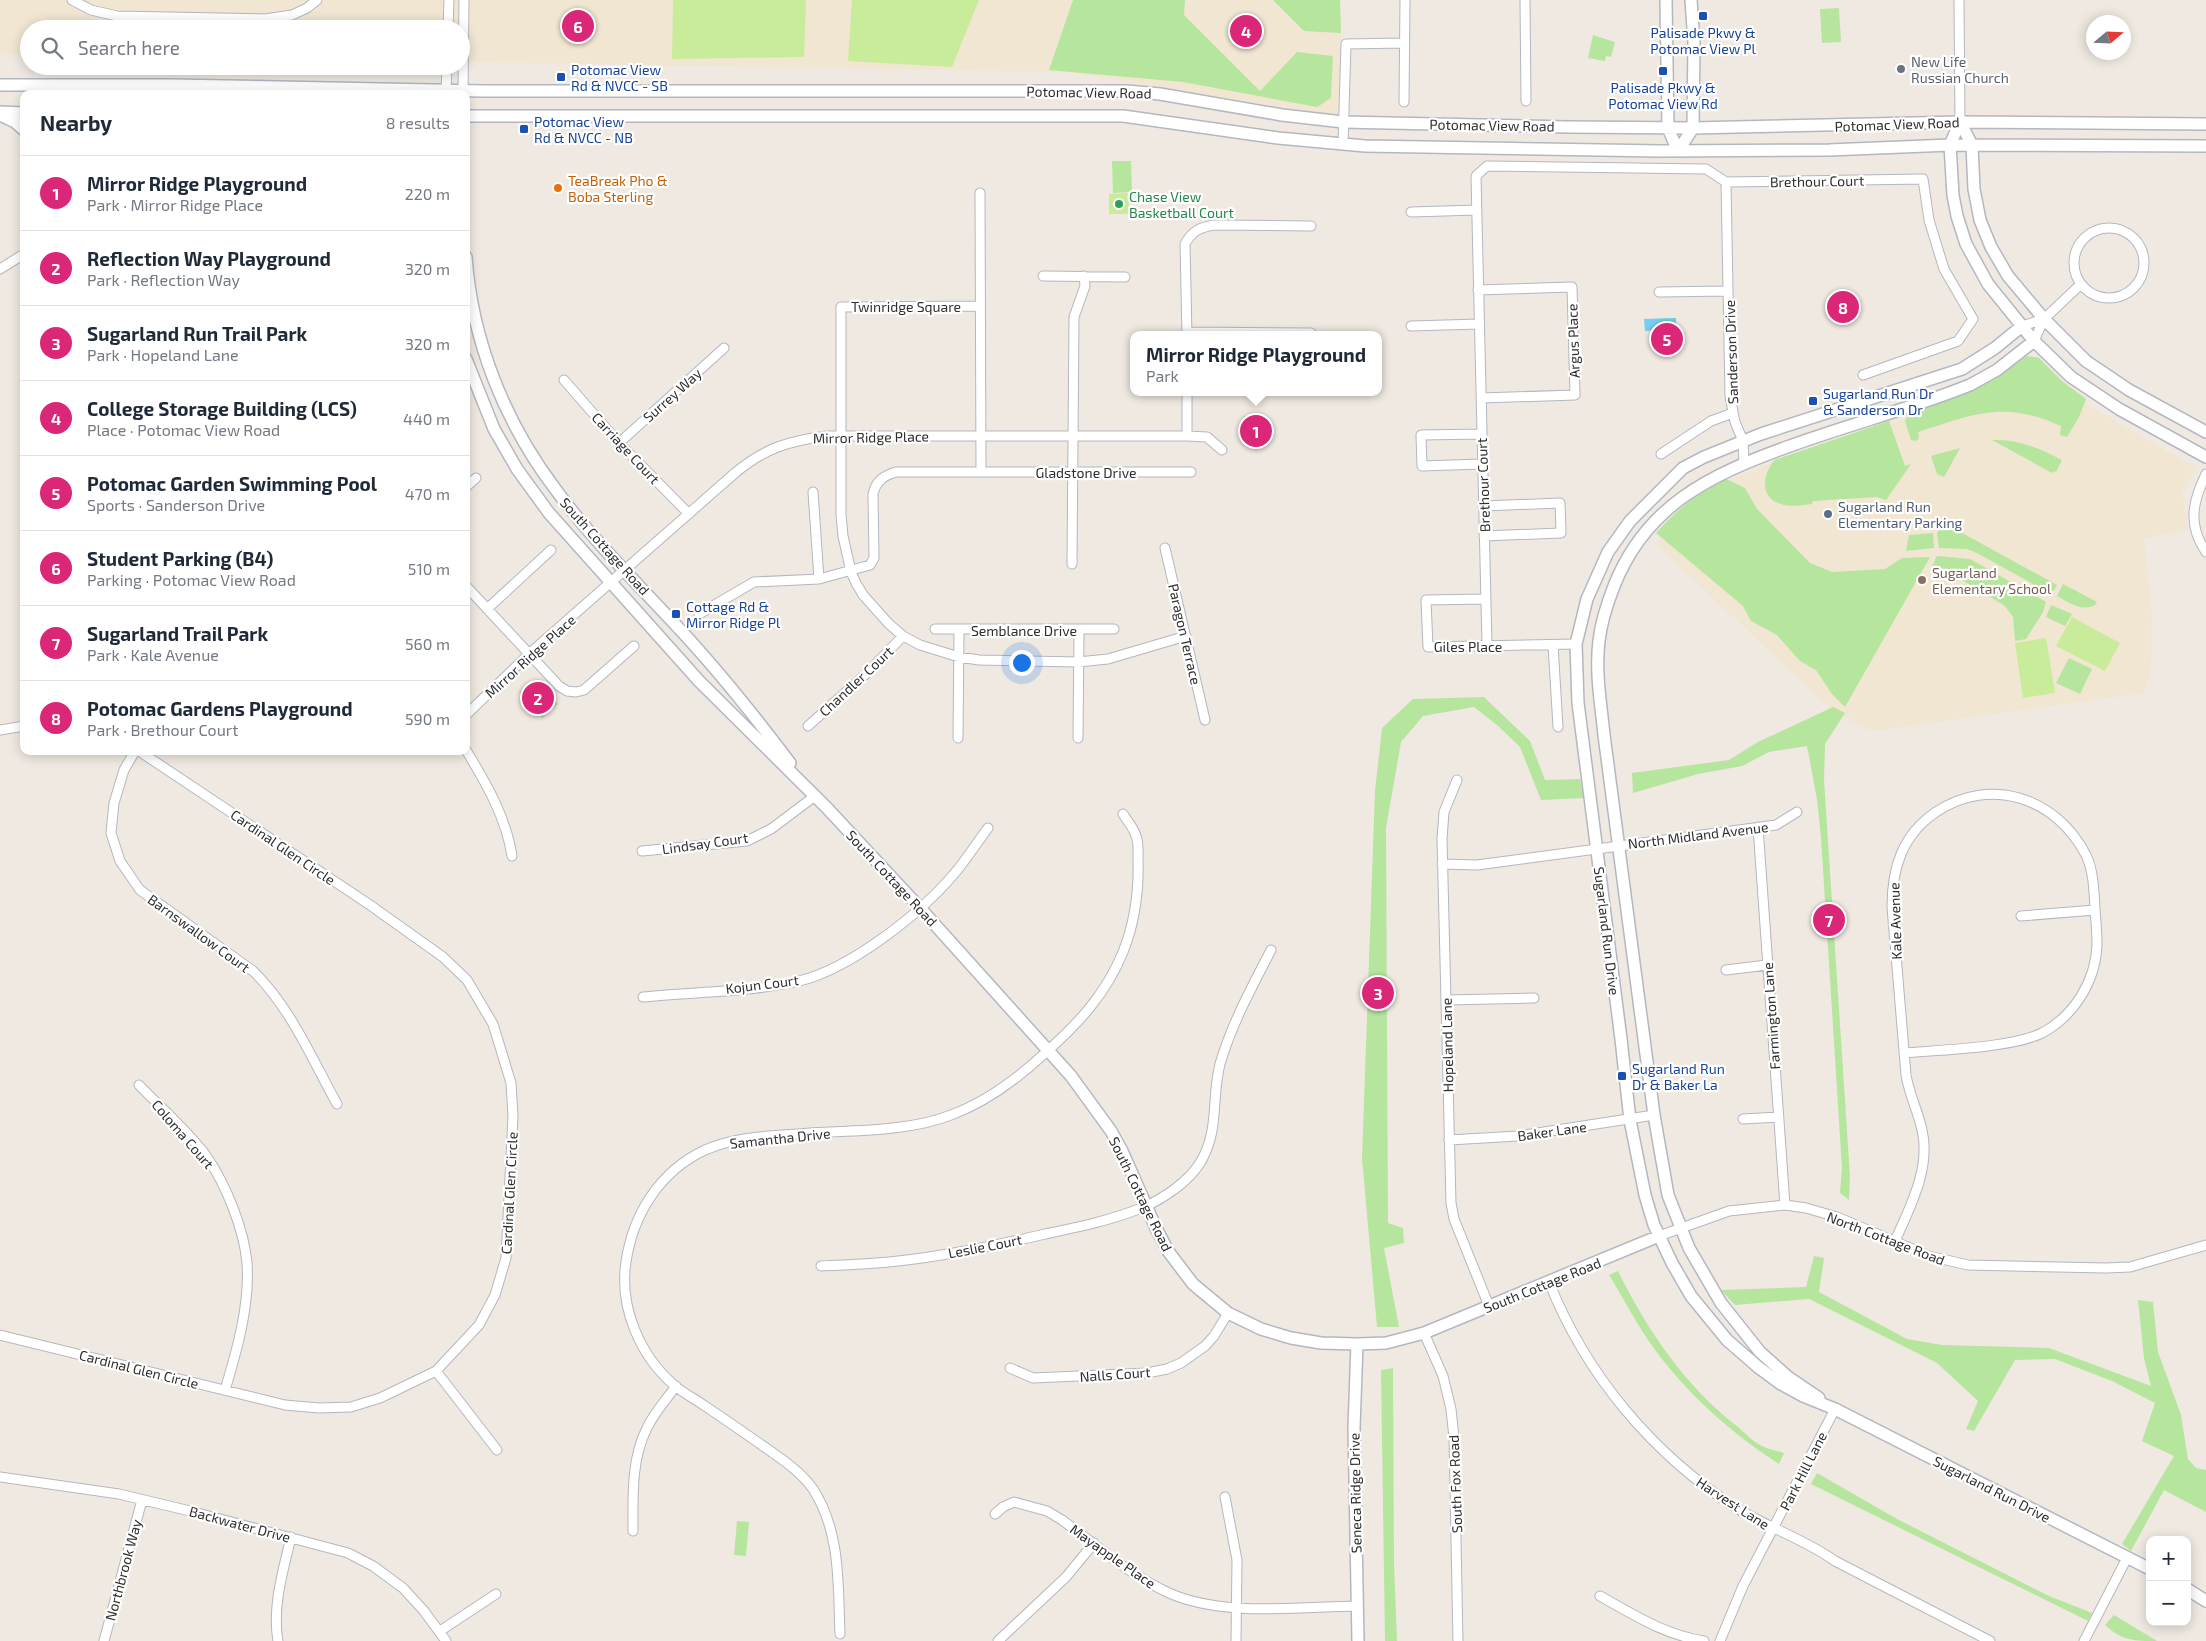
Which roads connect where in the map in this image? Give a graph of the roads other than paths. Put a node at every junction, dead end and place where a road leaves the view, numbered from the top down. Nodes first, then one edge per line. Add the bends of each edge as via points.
1 (72, 0) edge
2 (317, 0) edge
3 (449, 0) edge
4 (464, 0) edge
5 (1405, 0) edge
6 (1525, 0) edge
7 (1666, 0) edge
8 (1691, 0) edge
9 (1959, 0) edge
10 (448, 20) edge
11 (464, 20) edge
12 (1404, 43) junction
13 (447, 75) edge
14 (463, 75) edge
15 (0, 85) edge
16 (368, 90) edge
17 (446, 90) edge
18 (463, 90) edge
19 (470, 92) edge
20 (1526, 101) dead end
21 (1404, 102) dead end
22 (20, 113) edge
23 (0, 114) edge
24 (470, 116) edge
25 (1343, 122) junction
26 (1960, 122) junction
27 (2206, 124) edge
28 (20, 126) edge
29 (1668, 128) junction
30 (1693, 128) junction
31 (1343, 144) junction
32 (1950, 145) junction
33 (1972, 146) junction
34 (2206, 146) edge
35 (1678, 152) junction
36 (1726, 182) junction
37 (980, 193) dead end
38 (1477, 210) junction
39 (1411, 212) dead end
40 (1311, 226) dead end
41 (20, 257) edge
42 (0, 270) edge
43 (1043, 276) dead end
44 (1084, 276) junction
45 (1125, 276) dead end
46 (2081, 284) junction
47 (1478, 290) junction
48 (1728, 291) junction
49 (1659, 292) dead end
50 (470, 294) edge
51 (980, 306) junction
52 (2044, 319) junction
53 (1479, 324) junction
54 (1411, 326) dead end
55 (2022, 326) junction
56 (1187, 331) edge
57 (2034, 341) junction
58 (724, 348) dead end
59 (470, 369) edge
60 (1863, 374) dead end
61 (564, 380) dead end
62 (1187, 396) edge
63 (1481, 398) junction
64 (1733, 412) junction
65 (2206, 432) edge
66 (1482, 434) junction
67 (981, 435) junction
68 (841, 436) junction
69 (1072, 436) junction
70 (1187, 436) junction
71 (1743, 441) junction
72 (619, 443) junction
73 (1222, 450) dead end
74 (1661, 454) dead end
75 (2206, 457) edge
76 (1744, 463) junction
77 (1481, 464) junction
78 (981, 472) junction
79 (1191, 472) dead end
80 (1072, 473) junction
81 (2206, 474) edge
82 (476, 478) dead end
83 (470, 483) edge
84 (813, 492) dead end
85 (1483, 506) junction
86 (689, 514) junction
87 (1484, 536) junction
88 (1165, 548) dead end
89 (551, 550) dead end
90 (2206, 552) edge
91 (1072, 564) dead end
92 (626, 570) junction
93 (851, 572) junction
94 (819, 579) junction
95 (611, 583) junction
96 (470, 590) edge
97 (1486, 599) junction
98 (487, 609) junction
99 (699, 614) dead end
100 (935, 629) dead end
101 (1114, 629) dead end
102 (959, 630) junction
103 (1079, 630) junction
104 (903, 636) junction
105 (1186, 636) junction
106 (1576, 644) junction
107 (1553, 645) junction
108 (634, 646) dead end
109 (1487, 646) junction
110 (529, 654) junction
111 (959, 657) junction
112 (1078, 662) junction
113 (470, 711) edge
114 (1205, 720) dead end
115 (808, 726) dead end
116 (20, 727) edge
117 (1558, 727) dead end
118 (0, 730) edge
119 (958, 738) dead end
120 (1078, 738) dead end
121 (133, 755) edge
122 (145, 755) edge
123 (469, 755) edge
124 (1457, 780) dead end
125 (815, 796) junction
126 (1797, 812) dead end
127 (1123, 814) dead end
128 (1758, 827) junction
129 (988, 828) dead end
130 (1617, 845) junction
131 (1596, 849) junction
132 (642, 851) dead end
133 (512, 856) dead end
134 (1442, 864) junction
135 (920, 908) junction
136 (2095, 910) junction
137 (2020, 916) dead end
138 (1271, 950) dead end
139 (1767, 965) junction
140 (1726, 970) dead end
141 (643, 997) dead end
142 (1534, 998) dead end
143 (1447, 1000) junction
144 (1049, 1050) junction
145 (1904, 1052) junction
146 (139, 1085) dead end
147 (337, 1104) dead end
148 (1654, 1115) junction
149 (1779, 1117) junction
150 (1743, 1119) dead end
151 (1630, 1120) junction
152 (1449, 1140) junction
153 (1785, 1205) junction
154 (1146, 1206) junction
155 (1680, 1228) junction
156 (1659, 1236) junction
157 (1895, 1241) junction
158 (2206, 1245) edge
159 (821, 1266) dead end
160 (1548, 1282) junction
161 (1489, 1306) junction
162 (1228, 1313) junction
163 (1424, 1333) junction
164 (0, 1334) edge
165 (1357, 1344) junction
166 (1010, 1368) dead end
167 (436, 1372) junction
168 (676, 1386) junction
169 (225, 1390) junction
170 (1835, 1409) junction
171 (497, 1450) dead end
172 (0, 1477) edge
173 (1225, 1497) dead end
174 (142, 1500) junction
175 (994, 1514) dead end
176 (1773, 1529) junction
177 (633, 1531) dead end
178 (291, 1537) junction
179 (1094, 1543) junction
180 (2127, 1558) junction
181 (2146, 1567) edge
182 (2191, 1591) edge
183 (496, 1594) dead end
184 (1600, 1596) dead end
185 (2206, 1600) edge
186 (1357, 1606) junction
187 (1237, 1608) junction
188 (440, 1632) junction
189 (840, 1634) dead end
190 (104, 1641) edge
191 (278, 1641) edge
192 (446, 1641) edge
193 (998, 1641) edge
194 (1236, 1641) edge
195 (1358, 1641) edge
196 (1458, 1641) edge
197 (1704, 1641) edge
198 (1720, 1641) edge
199 (1990, 1641) edge
200 (2084, 1641) edge

1 - 2 street via 91,10 117,16 265,19 292,15
3 - 10 street
4 - 11 street
5 - 12 street
6 - 20 street
7 - 29 street
8 - 30 street
9 - 26 street
12 - 21 street
12 - 25 street via 1346,44
13 - 17 street
14 - 18 street
15 - 16 street, Potomac View Road
19 - 25 street, Potomac View Road via 1127,91
22 - 23 street
23 - 28 street
24 - 31 street, Potomac View Road via 1122,116
25 - 29 street, Potomac View Road
25 - 31 street
26 - 27 street, Potomac View Road
26 - 30 street, Potomac View Road
26 - 32 street
26 - 33 street
29 - 30 street, Potomac View Road
29 - 35 street
30 - 35 street
31 - 35 street, Potomac View Road
32 - 33 street, Potomac View Road
32 - 35 street, Potomac View Road
32 - 55 street via 1953,194 1966,244 1988,284
33 - 34 street, Potomac View Road
33 - 52 street via 1974,190 1984,232 2008,276
36 - 38 street, Brethour Court via 1706,169 1487,166 1476,176
36 - 48 street, Sanderson Drive
36 - 60 street, Brethour Court via 1923,179 1929,220 1944,268 1973,319 1958,341
37 - 51 street, Twinridge Square
38 - 39 street
38 - 47 street, Brethour Court
40 - 56 street via 1215,225 1201,227 1191,234 1185,244
41 - 42 street
43 - 44 street
44 - 45 street
44 - 69 street via 1085,286 1074,317
46 - 46 street via 2092,295 2108,298 2131,290 2141,279 2145,264 2142,249 2127,232 2108,227 2096,230 2084,238 2076,251 2074,265
46 - 52 street
47 - 53 street, Brethour Court
47 - 63 street, Argus Place via 1572,287 1575,395
48 - 49 street, Sanderson Drive
48 - 64 street, Sanderson Drive
50 - 92 street, South Cottage Road via 482,341 513,423 556,491
51 - 67 street, Twinridge Square
51 - 68 street, Twinridge Square via 841,306
52 - 55 street
52 - 57 street
52 - 65 street via 2072,349 2103,374
53 - 54 street
53 - 63 street, Brethour Court
55 - 57 street
55 - 71 street, Sugarland Run Drive via 1962,369
57 - 75 street via 2070,378 2087,390
57 - 76 street, Sugarland Run Drive via 1997,370 1970,385
58 - 72 street, Surrey Way
59 - 95 street, South Cottage Road via 484,407 517,469 549,513
61 - 72 street, Carriage Court
62 - 70 street
63 - 66 street, Brethour Court
64 - 71 street, Sanderson Drive
64 - 74 street via 1711,421
66 - 77 street, Brethour Court
66 - 77 street via 1421,435 1422,466
67 - 68 street, Mirror Ridge Place
67 - 69 street, Mirror Ridge Place
67 - 78 street
68 - 86 street, Mirror Ridge Place via 798,440 765,452 752,459
68 - 93 street via 841,515
69 - 70 street, Mirror Ridge Place
69 - 80 street
70 - 73 street, Mirror Ridge Place via 1207,437
71 - 76 street
71 - 106 street, Sugarland Run Drive via 1683,468 1630,521 1600,567 1587,599
72 - 86 street, Carriage Court
76 - 130 street, Sugarland Run Drive via 1693,489 1657,519 1627,557 1612,593 1601,627 1598,673
77 - 85 street, Brethour Court
78 - 80 street, Gladstone Drive
78 - 93 street, Gladstone Drive via 896,472 884,476 875,484 873,494 874,558 870,565
79 - 80 street, Gladstone Drive
80 - 91 street
81 - 90 street via 2195,496 2194,524
82 - 83 street
84 - 94 street
85 - 87 street, Brethour Court
85 - 87 street via 1560,503 1561,533
86 - 92 street, Mirror Ridge Place
87 - 97 street, Brethour Court
88 - 105 street, Paragon Terrace
89 - 98 street
92 - 95 street, Mirror Ridge Place
92 - 125 street, South Cottage Road via 744,703
93 - 94 street
93 - 104 street via 868,600
94 - 99 street via 754,582
95 - 110 street, Mirror Ridge Place
95 - 125 street, South Cottage Road via 699,681
96 - 98 street
97 - 109 street, Brethour Court
97 - 109 street, Giles Place via 1426,600 1428,647
98 - 110 street
100 - 102 street, Semblance Drive
101 - 103 street, Semblance Drive
102 - 103 street, Semblance Drive
102 - 111 street
103 - 112 street
104 - 111 street
104 - 115 street, Chandler Court
105 - 112 street via 1108,659
105 - 114 street, Paragon Terrace
106 - 107 street, Giles Place
106 - 131 street, Sugarland Run Drive via 1578,703
107 - 109 street, Giles Place
107 - 117 street
108 - 110 street via 584,690 576,692 559,686
110 - 113 street, Mirror Ridge Place
111 - 112 street
111 - 119 street
112 - 120 street
116 - 118 street
121 - 147 street, Barnswallow Court via 124,770 114,803 112,833 120,862 140,890 264,982 288,1015
122 - 167 street, Cardinal Glen Circle via 443,957 467,980 494,1024 511,1084 513,1116 506,1258 495,1295 479,1325
123 - 133 street via 504,822
124 - 134 street, Hopeland Lane via 1444,812
125 - 132 street, Lindsay Court via 771,829 747,840
125 - 135 street, South Cottage Road
126 - 128 street, North Midland Avenue via 1776,825
127 - 144 street, Samantha Drive via 1137,837 1137,906 1128,940 1101,995 1081,1020
128 - 130 street, North Midland Avenue
128 - 139 street, Farmington Lane
129 - 135 street, Kojun Court via 953,875
130 - 131 street, North Midland Avenue
130 - 148 street, Sugarland Run Drive
131 - 134 street, North Midland Avenue via 1477,865
131 - 151 street, Sugarland Run Drive
134 - 143 street, Hopeland Lane
135 - 141 street, Kojun Court via 848,960 815,976 759,987
135 - 144 street, South Cottage Road
136 - 137 street
136 - 145 street, Kale Avenue via 2097,944 2093,970 2078,1002 2060,1021 2039,1034 2017,1040
136 - 145 street, Kale Avenue via 2094,882 2086,856 2070,830 2048,810 2020,798 1980,795 1956,801 1929,817 1916,828 1904,847 1892,888
138 - 154 street, Leslie Court via 1228,1039 1220,1066 1215,1118 1205,1153 1182,1183
139 - 140 street
139 - 149 street, Farmington Lane
142 - 143 street
143 - 152 street, Hopeland Lane
144 - 154 street, South Cottage Road via 1111,1131
144 - 168 street, Samantha Drive via 1001,1089 978,1104 951,1115 907,1126 738,1140 704,1151 670,1174 653,1192 635,1226 625,1282 637,1335 656,1366
145 - 157 street, Kale Avenue via 1908,1089 1922,1130 1924,1158
146 - 169 street, Coloma Court via 206,1156 226,1189 238,1224 247,1263 245,1294 242,1330
148 - 151 street, Baker Lane
148 - 155 street, Sugarland Run Drive via 1664,1177
149 - 150 street
149 - 153 street, Farmington Lane
151 - 152 street, Baker Lane via 1518,1136
151 - 156 street, Sugarland Run Drive via 1645,1195
152 - 161 street, Hopeland Lane via 1454,1219
153 - 155 street, North Cottage Road via 1729,1211
153 - 157 street, North Cottage Road via 1837,1217
154 - 159 street, Leslie Court via 1092,1224 971,1250 889,1262
154 - 162 street, South Cottage Road via 1179,1267 1193,1284
155 - 156 street, North Cottage Road
155 - 170 street, Sugarland Run Drive via 1711,1288 1760,1352 1788,1377
156 - 160 street, South Cottage Road
156 - 170 street, Sugarland Run Drive via 1690,1296 1727,1340 1780,1384
157 - 158 street, North Cottage Road via 1955,1263 2106,1268 2130,1267
160 - 161 street, South Cottage Road
160 - 176 street, Harvest Lane via 1562,1316 1592,1365 1653,1441 1704,1486
161 - 163 street, South Cottage Road
162 - 165 street, South Cottage Road via 1292,1338
162 - 166 street, Nalls Court via 1204,1346 1167,1369 1146,1373 1033,1378
163 - 165 street, South Cottage Road via 1386,1343
163 - 196 street, South Fox Road via 1443,1376 1451,1409
164 - 169 street, Cardinal Glen Circle
165 - 186 street, Seneca Ridge Drive via 1354,1426
167 - 169 street, Cardinal Glen Circle via 351,1408 285,1405
167 - 171 street
168 - 177 street via 647,1428 640,1445 634,1474
168 - 189 street, Samantha Drive via 795,1469 814,1490 824,1511 835,1550
170 - 176 street, Park Hill Lane
170 - 180 street, Sugarland Run Drive
172 - 174 street, Backwater Drive
173 - 187 street via 1237,1560
174 - 178 street, Backwater Drive
174 - 190 street, Northbrook Way
175 - 179 street, Mayapple Place via 1014,1502 1031,1505 1062,1520
176 - 198 street, Park Hill Lane via 1743,1586
176 - 199 street, Harvest Lane
178 - 188 street, Backwater Drive via 348,1553 373,1566 403,1588
178 - 191 street via 280,1583 276,1616
179 - 187 street, Mayapple Place via 1146,1581 1170,1593 1203,1604
179 - 193 street via 1066,1577
180 - 181 street, Sugarland Run Drive
180 - 200 street
182 - 185 street
183 - 188 street
184 - 197 street via 1658,1628
186 - 187 street, Mayapple Place
186 - 195 street, Seneca Ridge Drive
187 - 194 street
188 - 192 street, Backwater Drive

